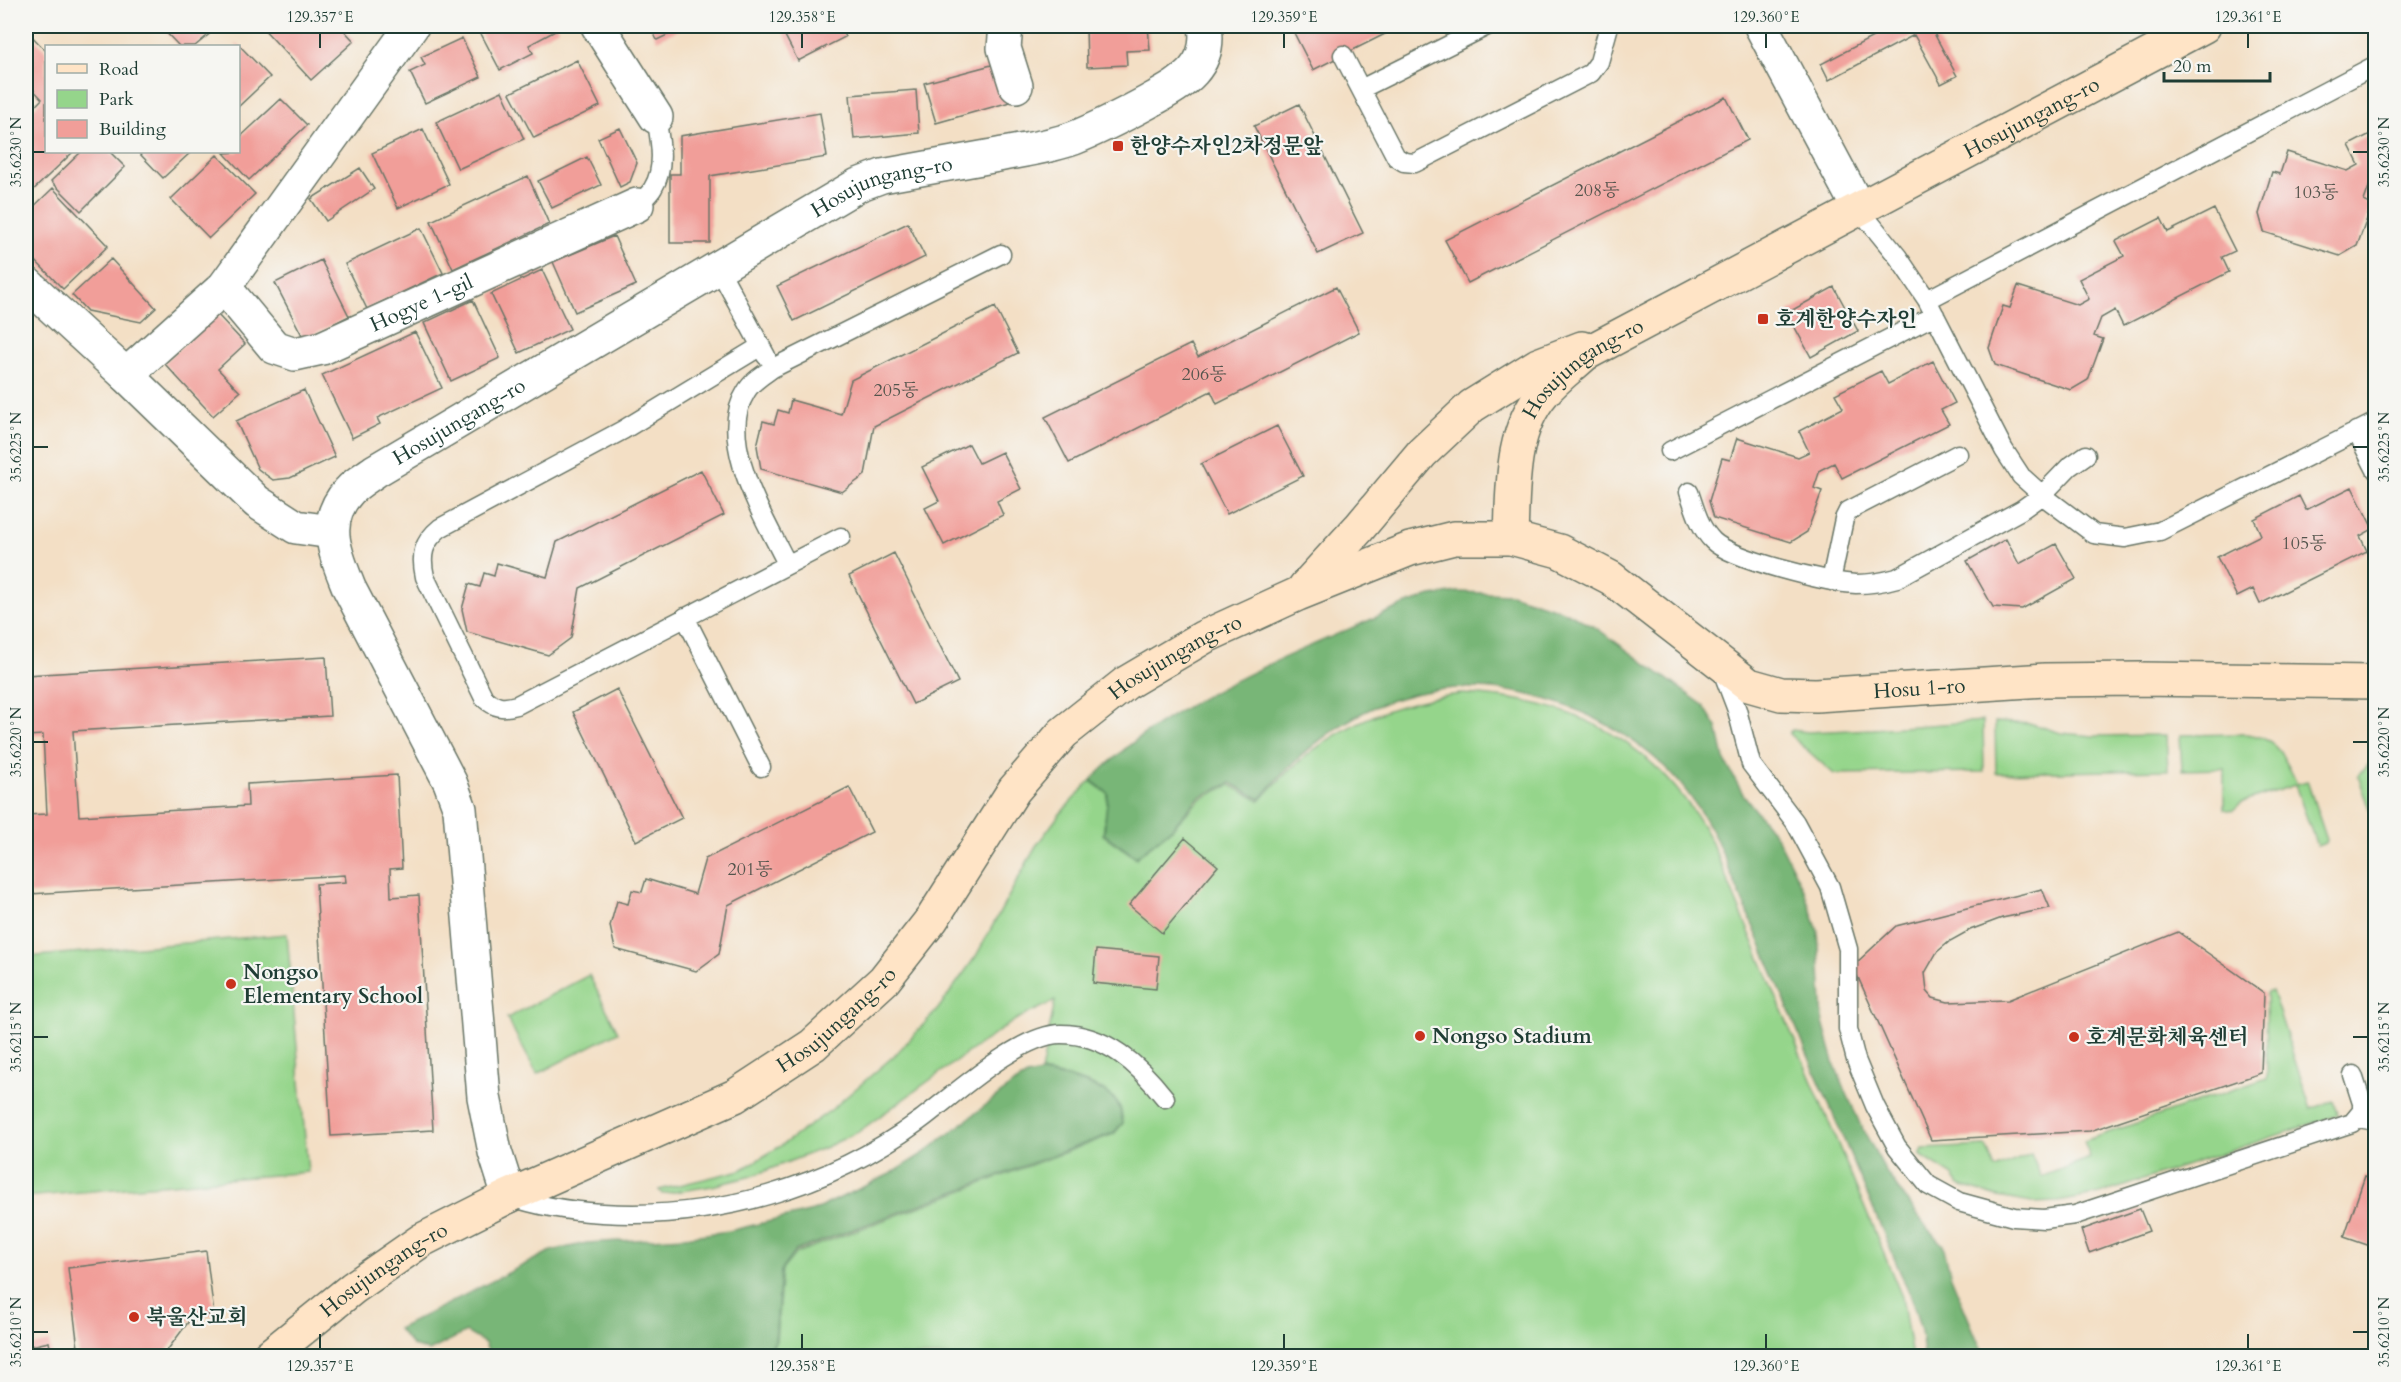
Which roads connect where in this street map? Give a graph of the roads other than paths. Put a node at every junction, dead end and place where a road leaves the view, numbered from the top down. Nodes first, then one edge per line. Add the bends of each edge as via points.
1 (412, 26) edge
2 (598, 26) edge
3 (1006, 26) edge
4 (1205, 26) edge
5 (1487, 26) edge
6 (1609, 26) edge
7 (1761, 26) edge
8 (2204, 26) edge
9 (1343, 56) dead end
10 (2376, 65) edge
11 (1016, 86) dead end
12 (1361, 89) junction
13 (656, 117) joint
14 (637, 205) joint
15 (1859, 209) junction
16 (1001, 254) dead end
17 (718, 267) junction
18 (26, 283) edge
19 (224, 287) junction
20 (1931, 308) junction
21 (1631, 328) junction
22 (760, 346) junction
23 (773, 368) junction
24 (126, 375) junction
25 (2376, 422) edge
26 (2356, 431) junction
27 (1670, 451) dead end
28 (1958, 454) dead end
29 (2086, 455) dead end
30 (2376, 470) edge
31 (1689, 492) dead end
32 (2042, 495) junction
33 (332, 532) junction
34 (841, 537) dead end
35 (1511, 538) junction
36 (787, 564) junction
37 (1832, 581) junction
38 (1298, 594) junction
39 (685, 617) junction
40 (1720, 663) junction
41 (2376, 682) edge
42 (760, 767) dead end
43 (2354, 1076) dead end
44 (1165, 1098) dead end
45 (2367, 1120) edge
46 (509, 1196) junction
47 (269, 1356) edge

1 - 19 street
2 - 13 street
3 - 11 street via 1004,48
4 - 17 street, Hosujungang-ro via 1203,58 1190,76 1122,116 1041,147 882,176 858,185
5 - 12 lane
6 - 12 lane via 1599,62 1591,73 1415,163 1396,157
7 - 15 street
8 - 15 street, Hosujungang-ro
9 - 12 lane
10 - 20 lane
13 - 14 lane via 660,171 653,189
14 - 19 street, Hogye 1-gil via 322,348 295,354 274,347
15 - 20 lane via 1898,257
15 - 21 street, Hosujungang-ro
16 - 23 lane
17 - 22 lane
17 - 33 street, Hosujungang-ro via 375,471 350,490 335,511
18 - 24 street
19 - 24 street
20 - 27 lane
20 - 32 lane via 2004,450 2021,476
21 - 35 street, Hosujungang-ro via 1585,354 1543,393 1524,424 1514,473
21 - 38 street via 1538,365 1472,405 1422,453
22 - 23 lane
22 - 39 lane via 623,430 440,528 424,548 421,561 425,577 484,698 504,708 517,705
23 - 36 lane via 745,393 736,427 738,448 752,491
24 - 33 street via 257,502 296,527
25 - 26 lane
26 - 30 lane
26 - 32 lane via 2160,531 2126,538 2094,534
28 - 37 lane via 1848,511
29 - 32 lane
31 - 37 lane via 1699,522 1714,542 1739,555
32 - 37 lane via 1897,578 1878,584
33 - 46 street, Hosujungang-ro via 349,588 450,782 460,809 484,1097
34 - 36 lane
35 - 38 street, Hosujungang-ro via 1454,538 1410,549
35 - 40 street, Hosu 1-ro via 1559,551 1611,578
36 - 39 lane
38 - 46 street, Hosujungang-ro via 1204,637 1126,683 1063,733 1014,790 932,919 884,980 813,1045 735,1096
39 - 42 lane
40 - 41 street, Hosu 1-ro via 1749,685 1781,694 2045,680
40 - 45 lane via 1751,764 1795,822 1838,910 1848,949 1848,1029 1856,1060 1897,1148 1928,1185 1959,1202 2014,1217 2044,1220 2146,1194
43 - 45 lane
44 - 46 lane via 1130,1060 1105,1044 1059,1034 1041,1038 993,1065 877,1150 776,1193 732,1205 626,1215 536,1206
46 - 47 street, Hosujungang-ro via 422,1240 353,1288

